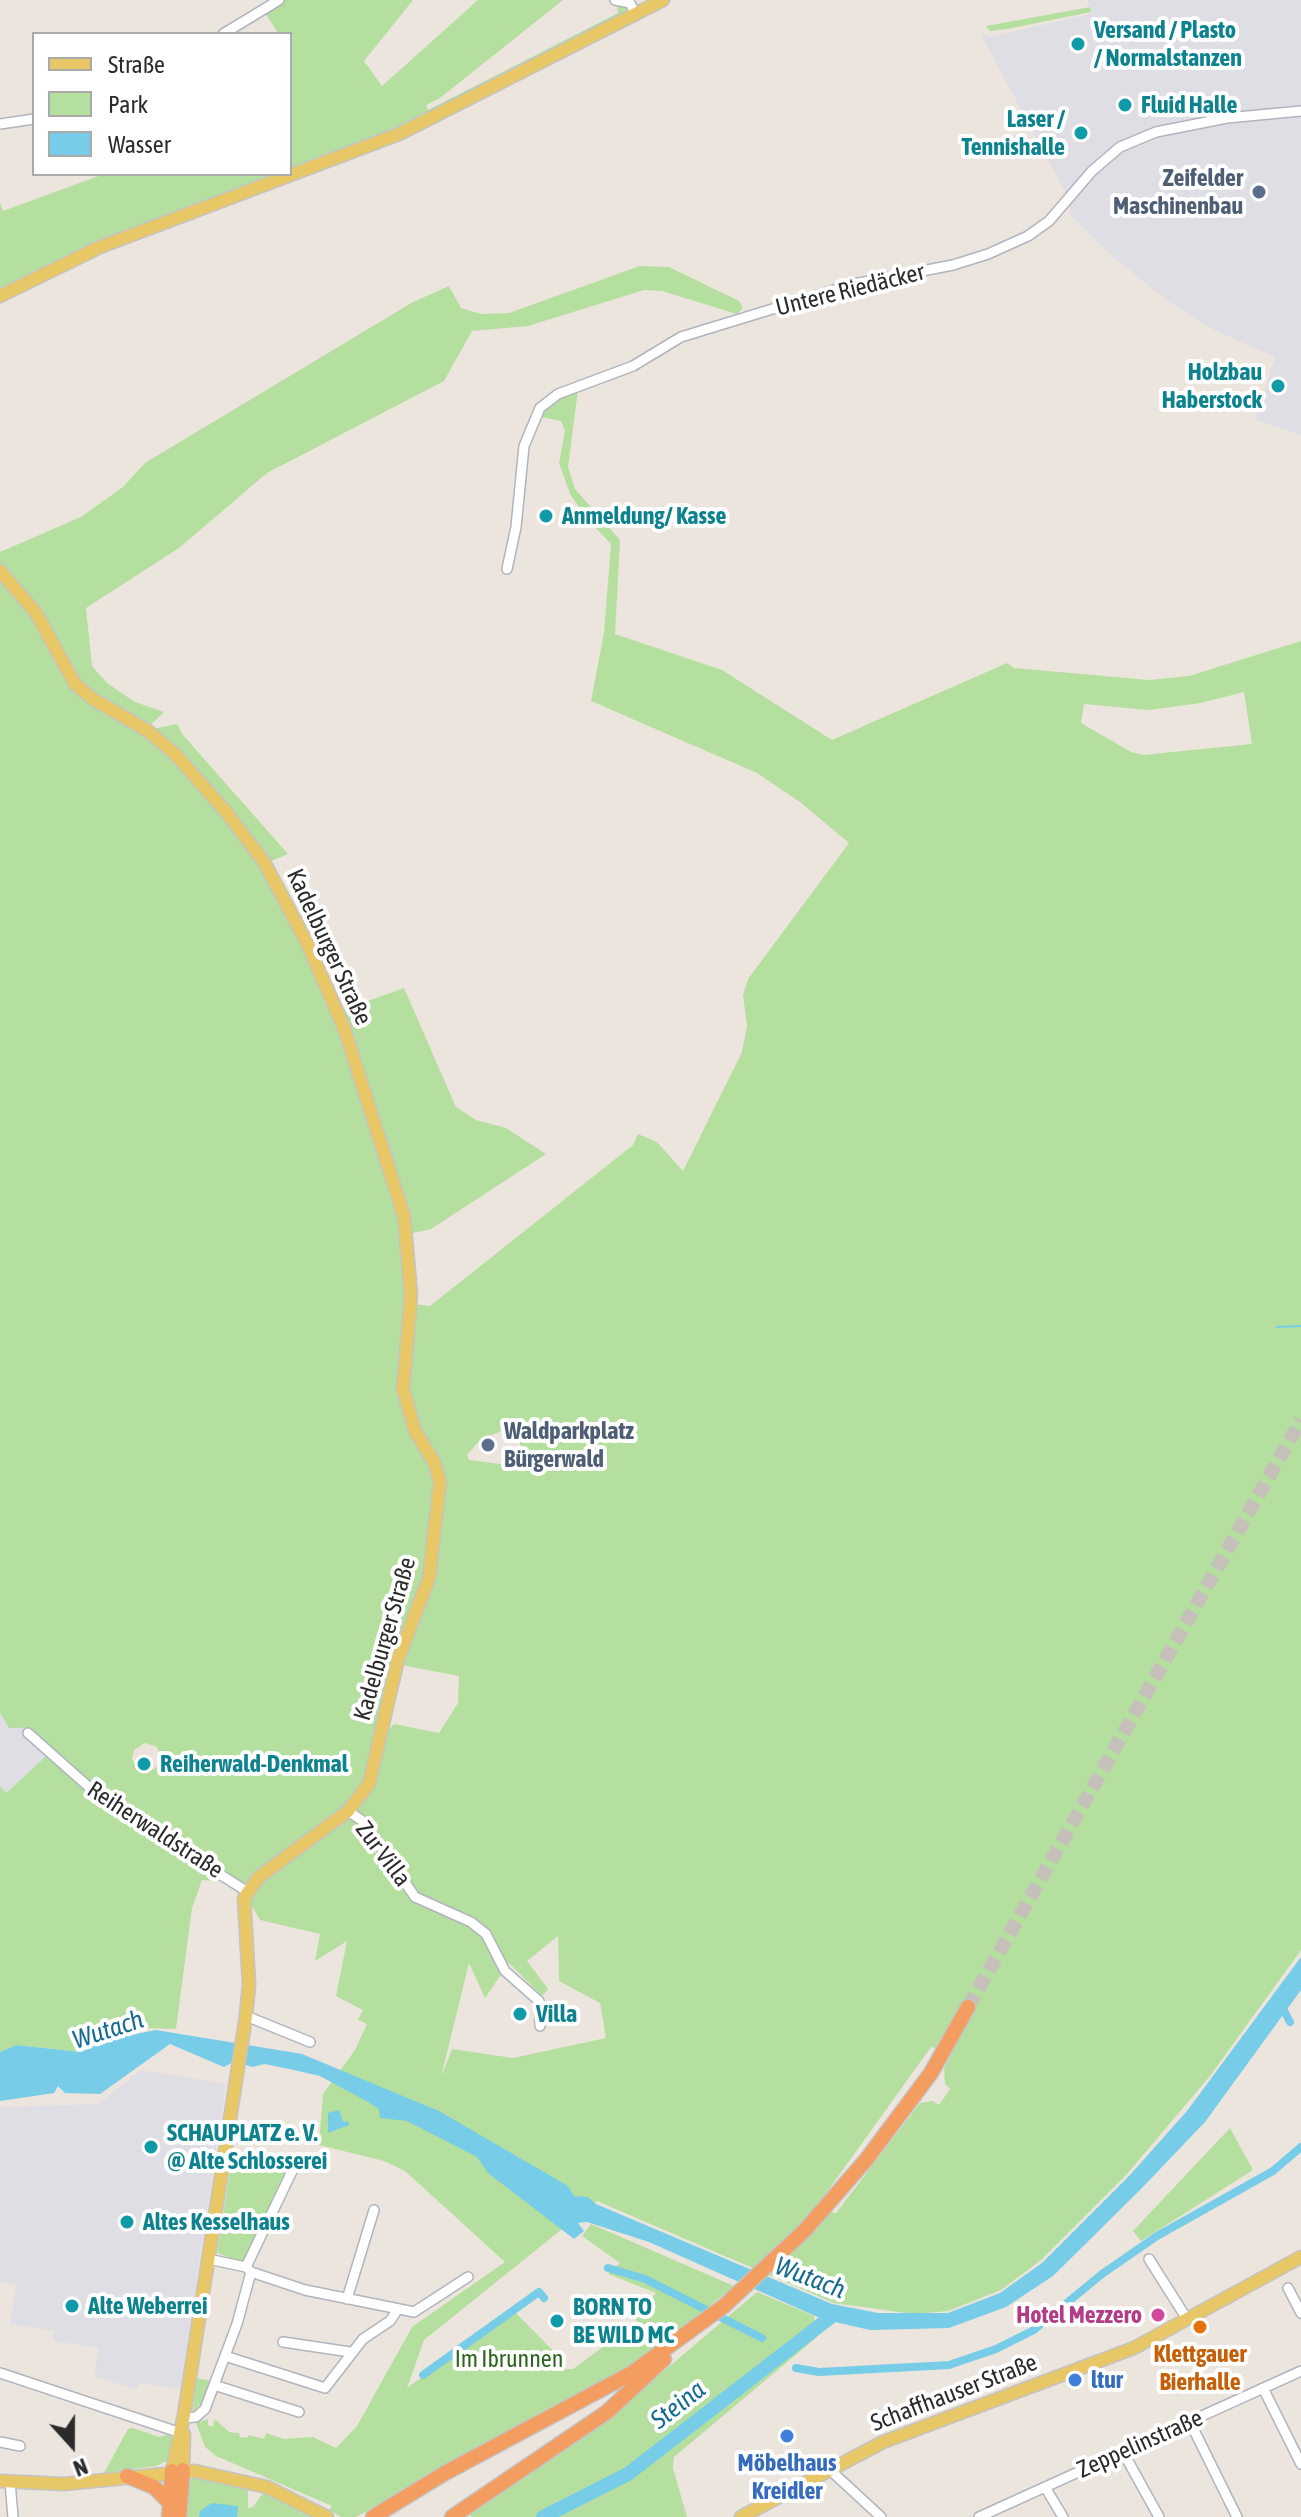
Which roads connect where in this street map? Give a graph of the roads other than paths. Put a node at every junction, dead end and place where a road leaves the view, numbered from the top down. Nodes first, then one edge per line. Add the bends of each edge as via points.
1 (279, 0) edge
2 (615, 0) edge
3 (663, 0) edge
4 (635, 13) junction
5 (226, 32) edge
6 (1301, 111) edge
7 (32, 119) edge
8 (0, 124) edge
9 (292, 174) edge
10 (288, 176) edge
11 (0, 296) edge
12 (507, 569) dead end
13 (0, 571) edge
14 (28, 1733) dead end
15 (348, 1811) junction
16 (248, 1892) junction
17 (968, 2007) tunnel mouth
18 (246, 2016) junction
19 (540, 2026) dead end
20 (310, 2042) dead end
21 (295, 2165) dead end
22 (374, 2210) dead end
23 (1301, 2257) edge
24 (208, 2259) junction
25 (1149, 2259) dead end
26 (248, 2270) junction
27 (468, 2277) dead end
28 (1288, 2288) dead end
29 (347, 2299) junction
30 (398, 2309) junction
31 (1301, 2313) edge
32 (1187, 2319) junction
33 (683, 2338) junction
34 (283, 2342) dead end
35 (350, 2352) junction
36 (225, 2356) junction
37 (1301, 2371) edge
38 (0, 2373) edge
39 (214, 2385) junction
40 (1263, 2388) junction
41 (299, 2412) dead end
42 (183, 2418) junction
43 (1190, 2422) junction
44 (586, 2426) junction
45 (182, 2437) junction
46 (0, 2442) edge
47 (20, 2446) dead end
48 (1123, 2452) junction
49 (1301, 2464) edge
50 (829, 2469) junction
51 (178, 2471) junction
52 (209, 2472) junction
53 (127, 2476) junction
54 (5, 2482) edge
55 (1045, 2487) junction
56 (169, 2510) edge
57 (13, 2517) edge
58 (179, 2517) edge
59 (327, 2517) edge
60 (373, 2517) edge
61 (442, 2517) edge
62 (452, 2517) edge
63 (741, 2517) edge
64 (881, 2517) edge
65 (979, 2517) edge
66 (1063, 2517) edge
67 (1159, 2517) edge
68 (1237, 2517) edge

1 - 5 street
2 - 4 street via 630,3
3 - 4 main road
4 - 9 main road via 399,134
6 - 12 street, Untere Riedäcker via 1156,132 1120,147 1049,221 988,254 854,284 681,337 618,373 558,394 540,408 524,446
7 - 8 street
10 - 11 main road via 100,247
13 - 15 main road, Kadelburger Straße via 36,613 75,684 175,754 264,862 333,999 400,1202 411,1295 403,1389 415,1431 434,1462 441,1496 429,1578 398,1659 376,1765
14 - 16 street, Reiherwaldstraße via 108,1804
15 - 16 main road, Kadelburger Straße via 266,1871
15 - 19 street, Zur Villa via 364,1822 415,1897 486,1934 505,1971 539,2001
16 - 18 main road
17 - 33 highway via 931,2073 866,2160 775,2261
18 - 20 street
18 - 24 main road
21 - 26 street
22 - 29 street
23 - 32 main road, Schaffhauser Straße
24 - 26 street
24 - 42 main road
25 - 32 street
26 - 29 street
26 - 36 street
27 - 30 street via 414,2312
28 - 31 street
29 - 30 street
30 - 35 street
32 - 50 main road, Schaffhauser Straße via 1119,2354 883,2442
33 - 44 highway via 626,2397
33 - 60 highway via 632,2373
34 - 35 street
35 - 36 street via 325,2388
36 - 39 street
37 - 40 street, Zeppelinstraße
38 - 45 street
39 - 41 street
39 - 42 street via 201,2413
40 - 43 street, Zeppelinstraße
40 - 49 street
42 - 45 main road
43 - 48 street, Zeppelinstraße
43 - 68 street
44 - 61 highway
44 - 62 highway
45 - 51 main road
45 - 52 main road
46 - 47 street
48 - 55 street, Zeppelinstraße
48 - 67 street
50 - 63 main road, Schaffhauser Straße
50 - 64 street
51 - 52 main road
51 - 53 main road
51 - 56 highway
51 - 58 highway
52 - 59 main road via 267,2487
53 - 54 main road via 64,2484
53 - 56 highway via 154,2487
54 - 57 street
55 - 65 street, Zeppelinstraße
55 - 66 street

